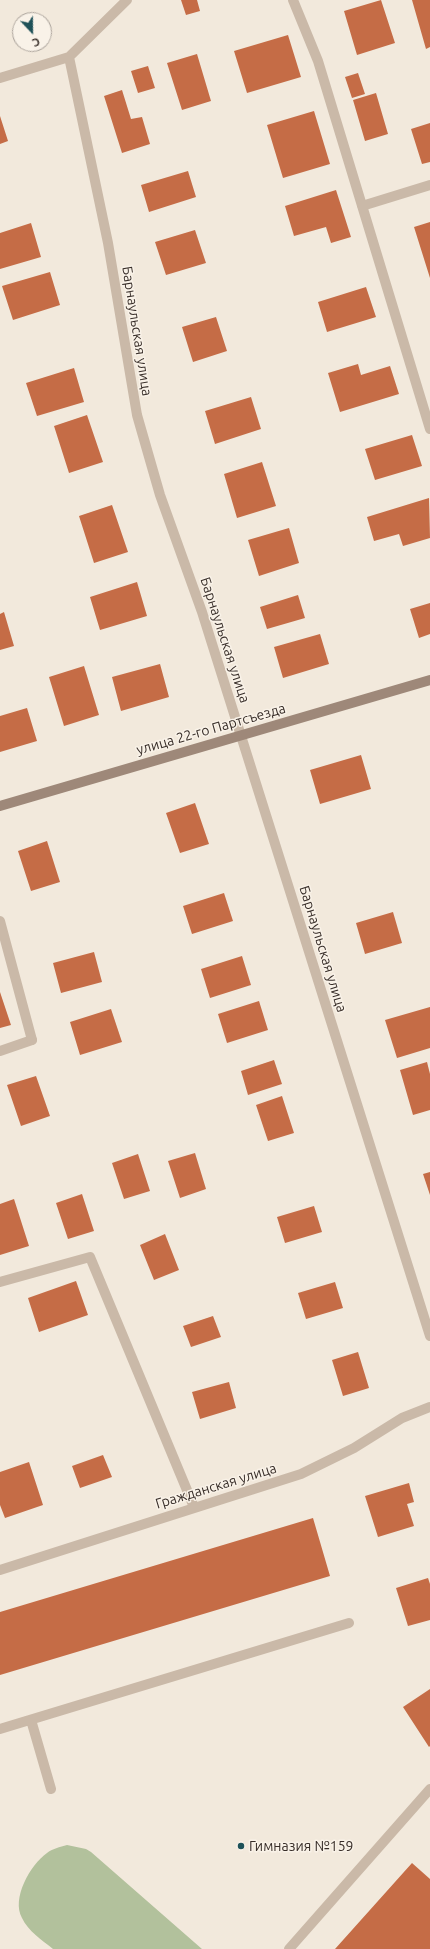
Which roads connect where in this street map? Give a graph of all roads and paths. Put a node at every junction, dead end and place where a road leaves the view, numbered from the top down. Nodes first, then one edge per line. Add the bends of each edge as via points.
1 (127, 0) edge
2 (293, 0) edge
3 (69, 57) junction
4 (0, 78) edge
5 (430, 185) edge
6 (362, 206) junction
7 (430, 429) edge
8 (430, 680) edge
9 (241, 735) junction
10 (0, 806) edge
11 (0, 921) edge
12 (0, 1051) edge
13 (0, 1282) edge
14 (430, 1336) edge
15 (430, 1407) edge
16 (194, 1507) junction
17 (0, 1570) edge
18 (349, 1623) dead end
19 (31, 1720) junction
20 (0, 1729) edge
21 (51, 1789) dead end
22 (430, 1789) edge
23 (289, 1949) edge

1 - 3 street
2 - 6 street via 318,61
3 - 4 street
3 - 9 street, Барнаульская улица via 108,243 137,415 160,495 202,612
5 - 6 street
6 - 7 street
8 - 9 main road, улица 22-го Партсъезда
9 - 10 main road, улица 22-го Партсъезда
9 - 14 street, Барнаульская улица
11 - 12 street via 32,1040
13 - 16 street via 90,1257
15 - 16 street, Гражданская улица via 402,1418 354,1448 301,1474
16 - 17 street, Гражданская улица
18 - 19 street
19 - 20 street
19 - 21 street
22 - 23 street

